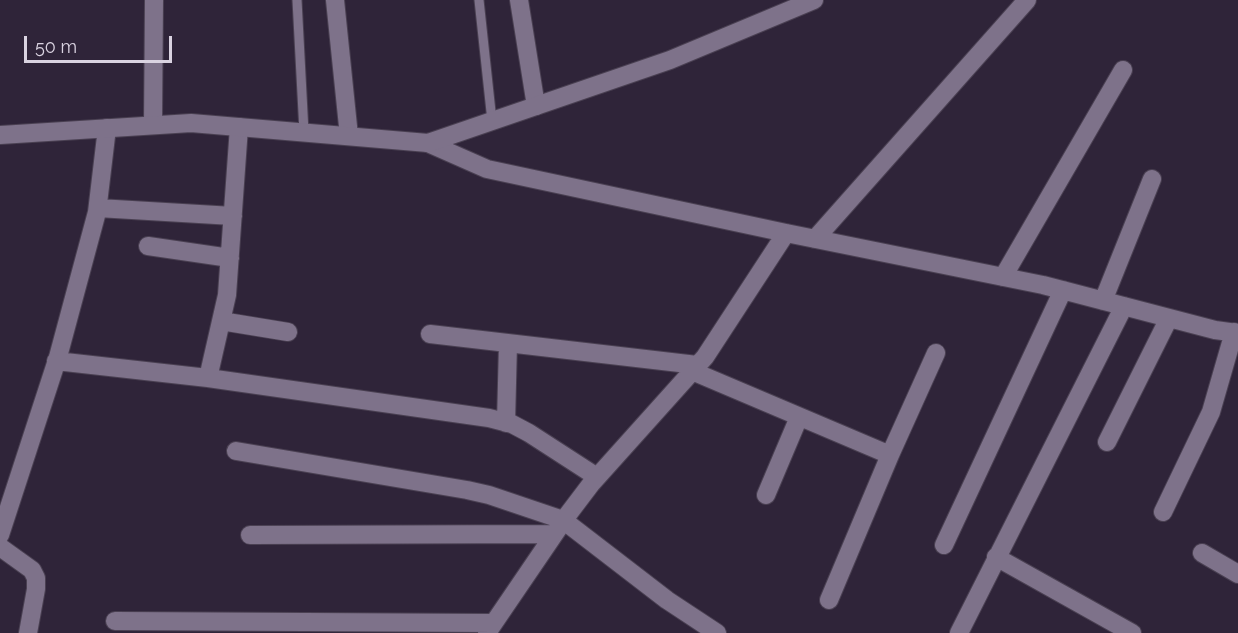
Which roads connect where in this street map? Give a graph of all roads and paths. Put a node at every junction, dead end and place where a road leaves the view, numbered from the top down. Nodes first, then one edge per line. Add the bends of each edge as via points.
1 (154, 0) edge
2 (297, 0) edge
3 (335, 0) edge
4 (479, 0) edge
5 (519, 0) edge
6 (814, 0) edge
7 (1027, 0) edge
8 (1123, 70) dead end
9 (536, 106) junction
10 (492, 121) junction
11 (153, 125) junction
12 (239, 127) junction
13 (107, 128) junction
14 (304, 132) junction
15 (0, 135) edge
16 (349, 136) junction
17 (428, 143) junction
18 (1152, 179) dead end
19 (98, 208) junction
20 (233, 216) junction
21 (786, 233) junction
22 (815, 239) junction
23 (147, 246) dead end
24 (230, 258) junction
25 (1003, 277) junction
26 (1063, 290) junction
27 (1103, 301) junction
28 (1124, 306) junction
29 (1169, 318) junction
30 (221, 321) junction
31 (288, 332) dead end
32 (1236, 332) edge
33 (430, 334) dead end
34 (508, 343) junction
35 (936, 353) dead end
36 (56, 361) junction
37 (695, 368) junction
38 (208, 378) junction
39 (799, 417) junction
40 (506, 423) junction
41 (1107, 442) dead end
42 (236, 451) dead end
43 (890, 455) junction
44 (597, 477) junction
45 (766, 495) dead end
46 (1163, 512) dead end
47 (559, 527) junction
48 (250, 534) dead end
49 (0, 535) edge
50 (944, 546) dead end
51 (0, 547) edge
52 (1202, 553) dead end
53 (996, 557) junction
54 (1238, 574) edge
55 (829, 600) dead end
56 (115, 621) dead end
57 (490, 628) edge
58 (28, 633) edge
59 (717, 633) edge
60 (959, 633) edge
61 (1132, 633) edge

1 - 11 street
2 - 14 lane
3 - 16 street
4 - 10 lane
5 - 9 street
6 - 9 street via 670,60
7 - 22 street
8 - 25 street
9 - 10 street
10 - 17 street
11 - 12 street
11 - 13 street
12 - 14 street
12 - 20 street
13 - 15 street
13 - 19 street
14 - 16 street
16 - 17 street
17 - 21 street via 487,169
18 - 27 street
19 - 20 street
19 - 36 street
20 - 24 street
21 - 22 street
21 - 37 street
22 - 25 street
23 - 24 street
24 - 30 street
25 - 26 street
26 - 27 street
26 - 50 street
27 - 28 street
28 - 29 street
28 - 53 street
29 - 32 street
29 - 41 street
30 - 31 street
30 - 38 street
32 - 46 street via 1212,412
33 - 34 street
34 - 37 street
34 - 40 street
35 - 43 street
36 - 38 street
36 - 49 street
37 - 39 street
37 - 44 street
38 - 40 street
39 - 43 street
39 - 45 street
40 - 44 street via 529,433
42 - 47 street via 489,495
43 - 55 street
44 - 47 street
47 - 48 street
47 - 57 street
47 - 59 street
51 - 58 street via 32,570 36,578
52 - 54 street
53 - 60 street
53 - 61 street
56 - 57 street

